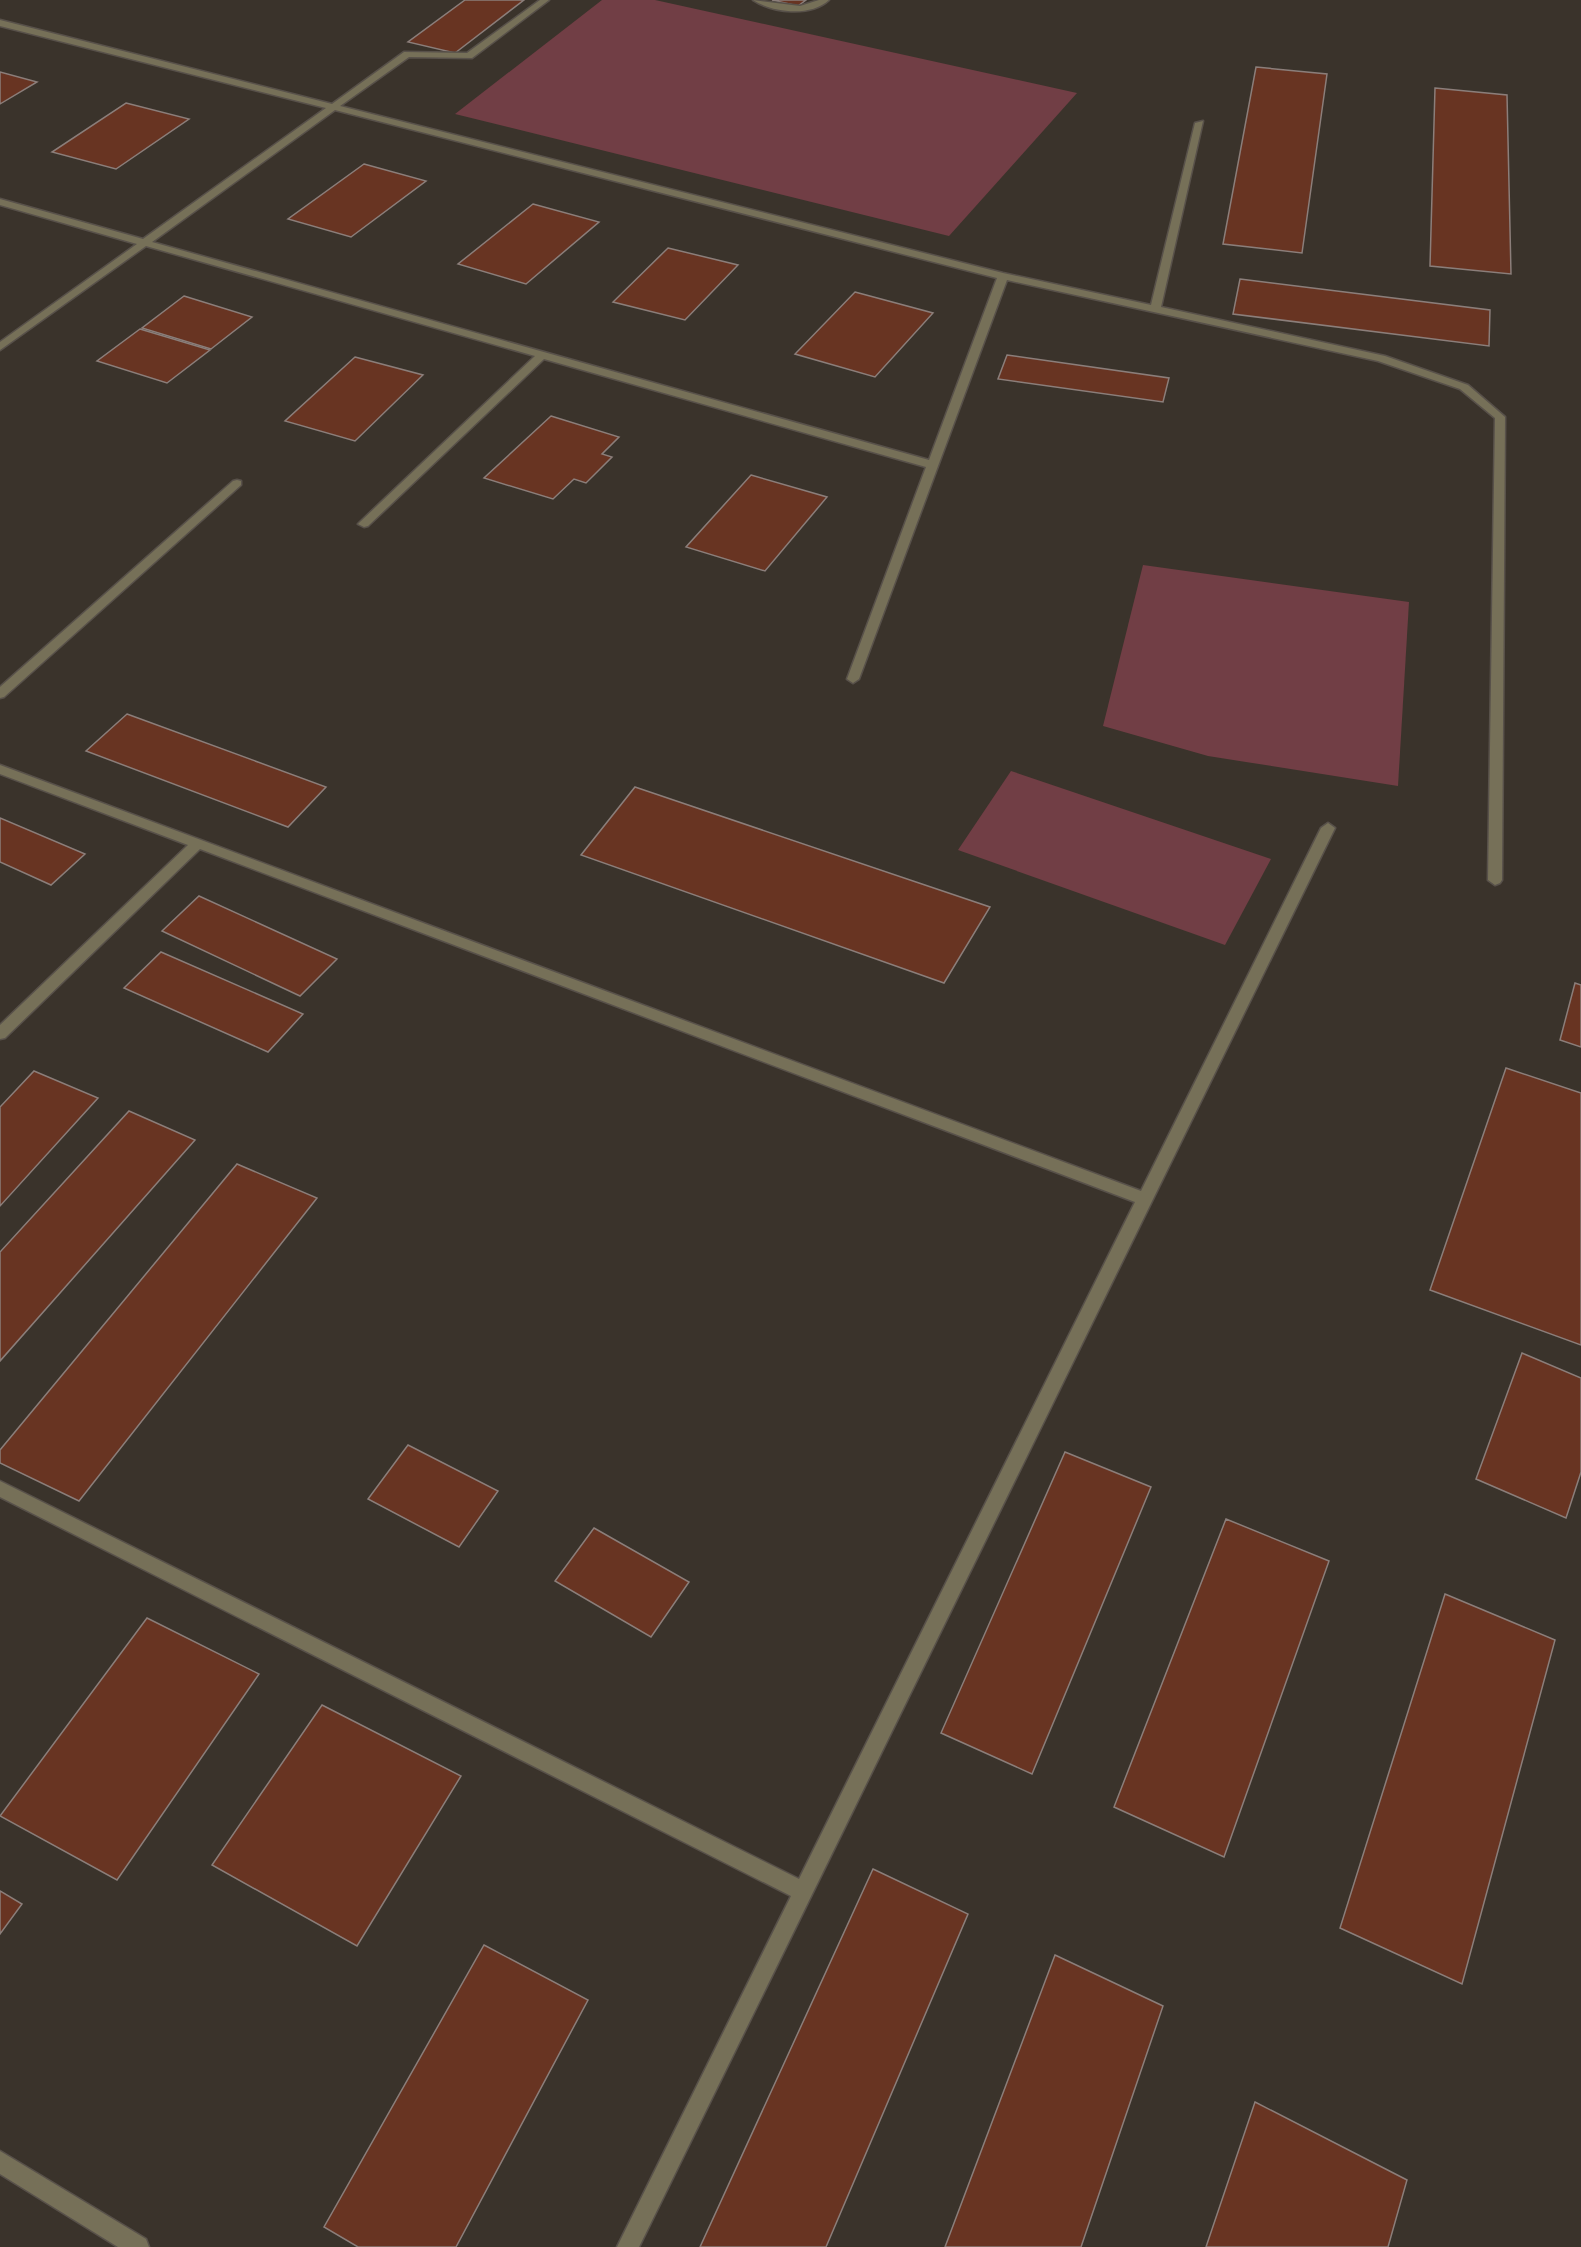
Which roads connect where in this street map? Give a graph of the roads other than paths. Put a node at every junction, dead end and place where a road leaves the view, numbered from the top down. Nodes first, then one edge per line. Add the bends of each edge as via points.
1 (545, 0) edge
2 (757, 0) edge
3 (825, 0) edge
4 (0, 23) edge
5 (332, 107) junction
6 (1200, 123) dead end
7 (0, 202) edge
8 (144, 243) junction
9 (1003, 276) junction
10 (1155, 309) junction
11 (0, 347) edge
12 (542, 355) junction
13 (933, 465) junction
14 (237, 483) dead end
15 (364, 524) dead end
16 (854, 679) dead end
17 (0, 694) edge
18 (0, 769) edge
19 (1328, 828) dead end
20 (198, 843) junction
21 (1495, 880) dead end
22 (0, 1034) edge
23 (1144, 1199) junction
24 (0, 1489) edge
25 (802, 1891) junction
26 (0, 2162) edge
27 (138, 2247) edge
28 (628, 2247) edge

1 - 5 lane via 470,56 407,54
2 - 3 lane via 792,9 815,7
4 - 5 lane
5 - 8 lane
5 - 9 lane
6 - 10 lane
7 - 8 lane
8 - 11 lane
8 - 12 lane
9 - 10 lane
9 - 13 lane
10 - 21 lane via 1381,358 1464,387 1500,417
12 - 13 lane
12 - 15 lane
13 - 16 lane
14 - 17 lane
18 - 20 lane
19 - 23 lane
20 - 22 lane
20 - 23 lane
23 - 25 lane
24 - 25 lane
25 - 28 lane
26 - 27 lane

